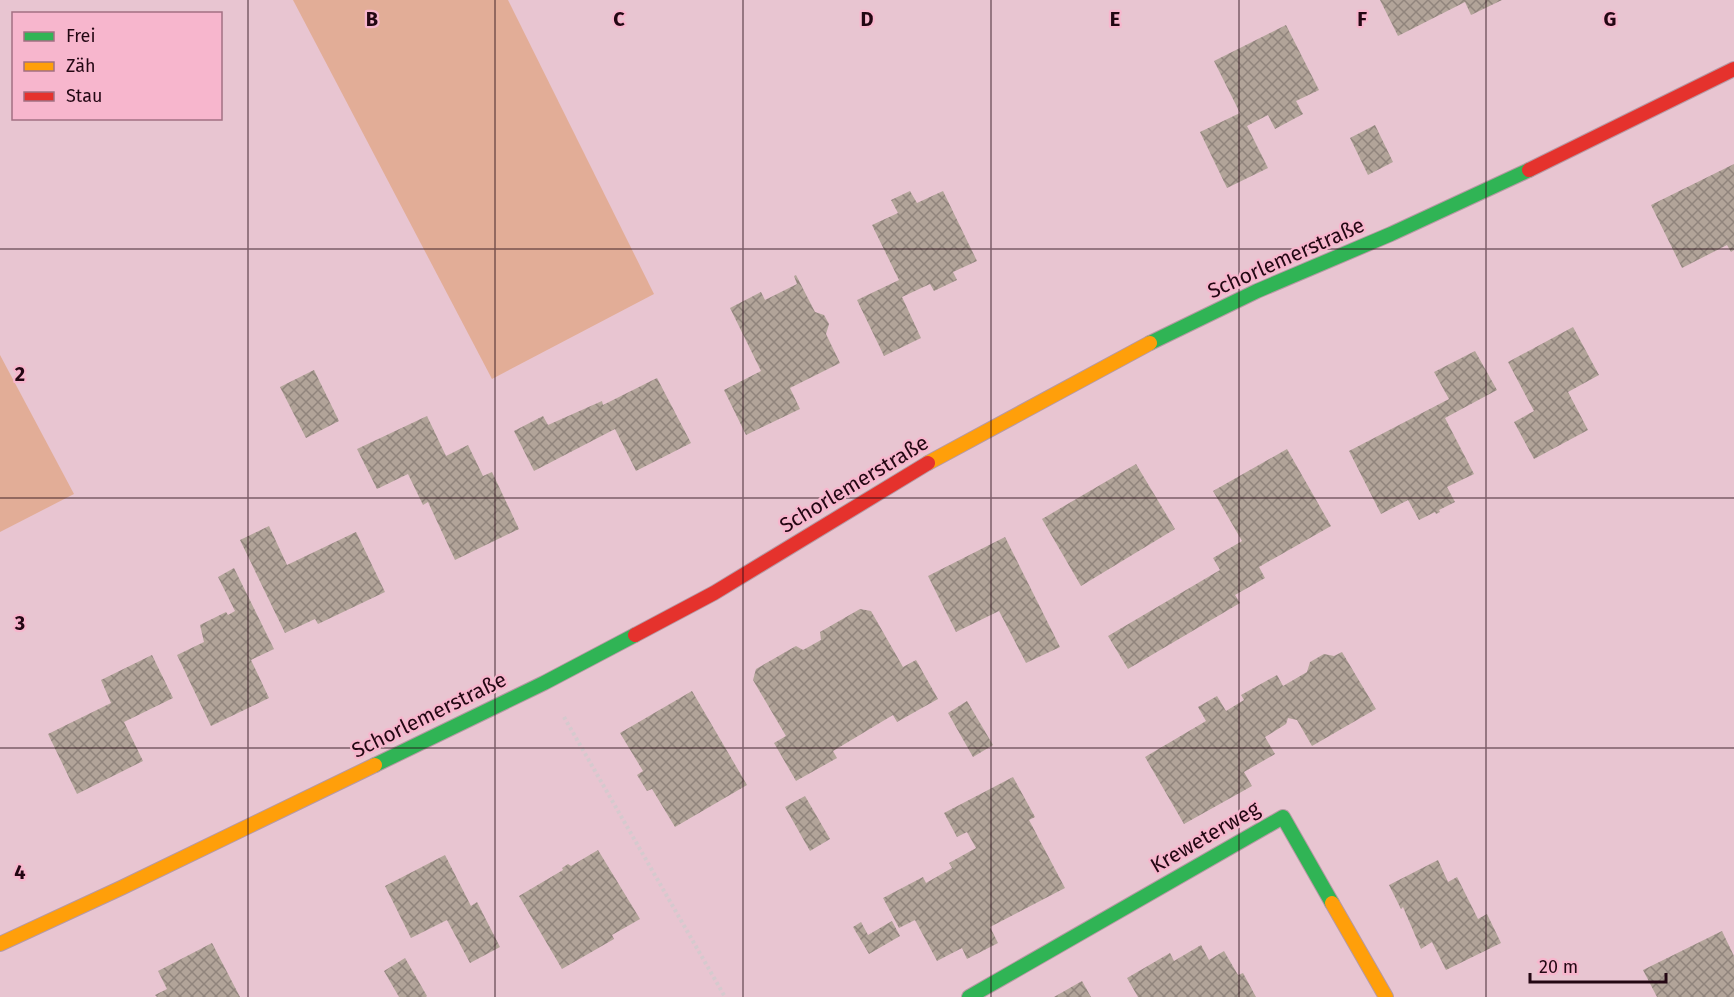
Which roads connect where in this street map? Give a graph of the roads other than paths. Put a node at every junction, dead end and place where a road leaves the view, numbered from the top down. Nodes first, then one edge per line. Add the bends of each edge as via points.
1 (1734, 69) edge
2 (0, 944) edge
3 (969, 997) edge
4 (1386, 997) edge

1 - 2 street, Schorlemerstraße via 1545,162 1257,291 1141,348 907,474 714,593 544,683
3 - 4 street, Kreweterweg via 1283,817

